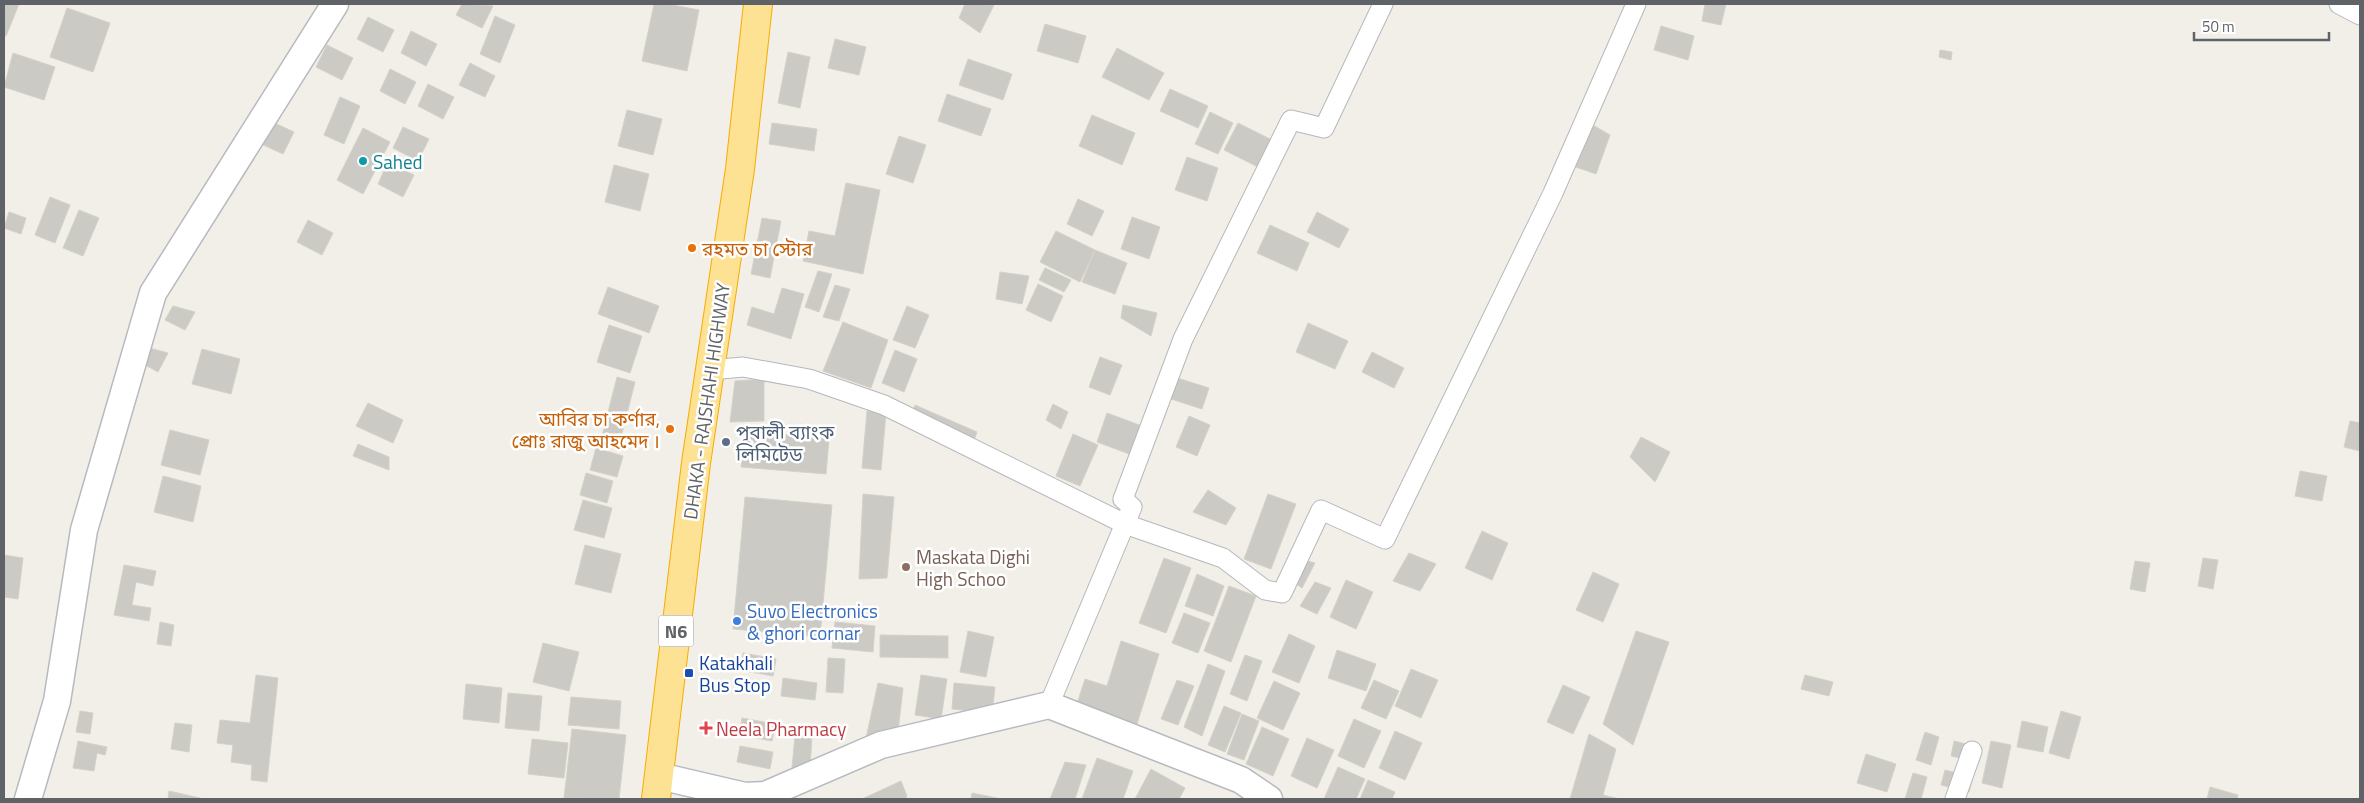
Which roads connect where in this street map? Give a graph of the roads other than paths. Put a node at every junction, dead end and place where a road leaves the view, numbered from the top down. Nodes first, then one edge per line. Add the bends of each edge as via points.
1 (335, 4) edge
2 (758, 4) edge
3 (1382, 4) edge
4 (1636, 4) edge
5 (2339, 4) edge
6 (2360, 14) edge
7 (710, 370) junction
8 (1125, 524) junction
9 (1048, 706) junction
10 (1972, 751) dead end
11 (658, 788) edge
12 (28, 799) edge
13 (1269, 799) edge
14 (1955, 799) edge

1 - 12 street via 153,293 84,530 57,701
2 - 7 highway, DHAKA - RAJSHAHI HIGHWAY / N6 via 740,169
3 - 8 street via 1324,128 1291,120 1183,339 1123,499 1132,507
4 - 8 street via 1554,193 1385,539 1321,510 1282,593 1265,590 1224,558
5 - 6 street
7 - 8 street via 743,367 810,379 884,405
7 - 11 highway, DHAKA - RAJSHAHI HIGHWAY / N6
8 - 9 street
9 - 11 street via 881,744 765,795
9 - 13 street via 1241,780
10 - 14 street

